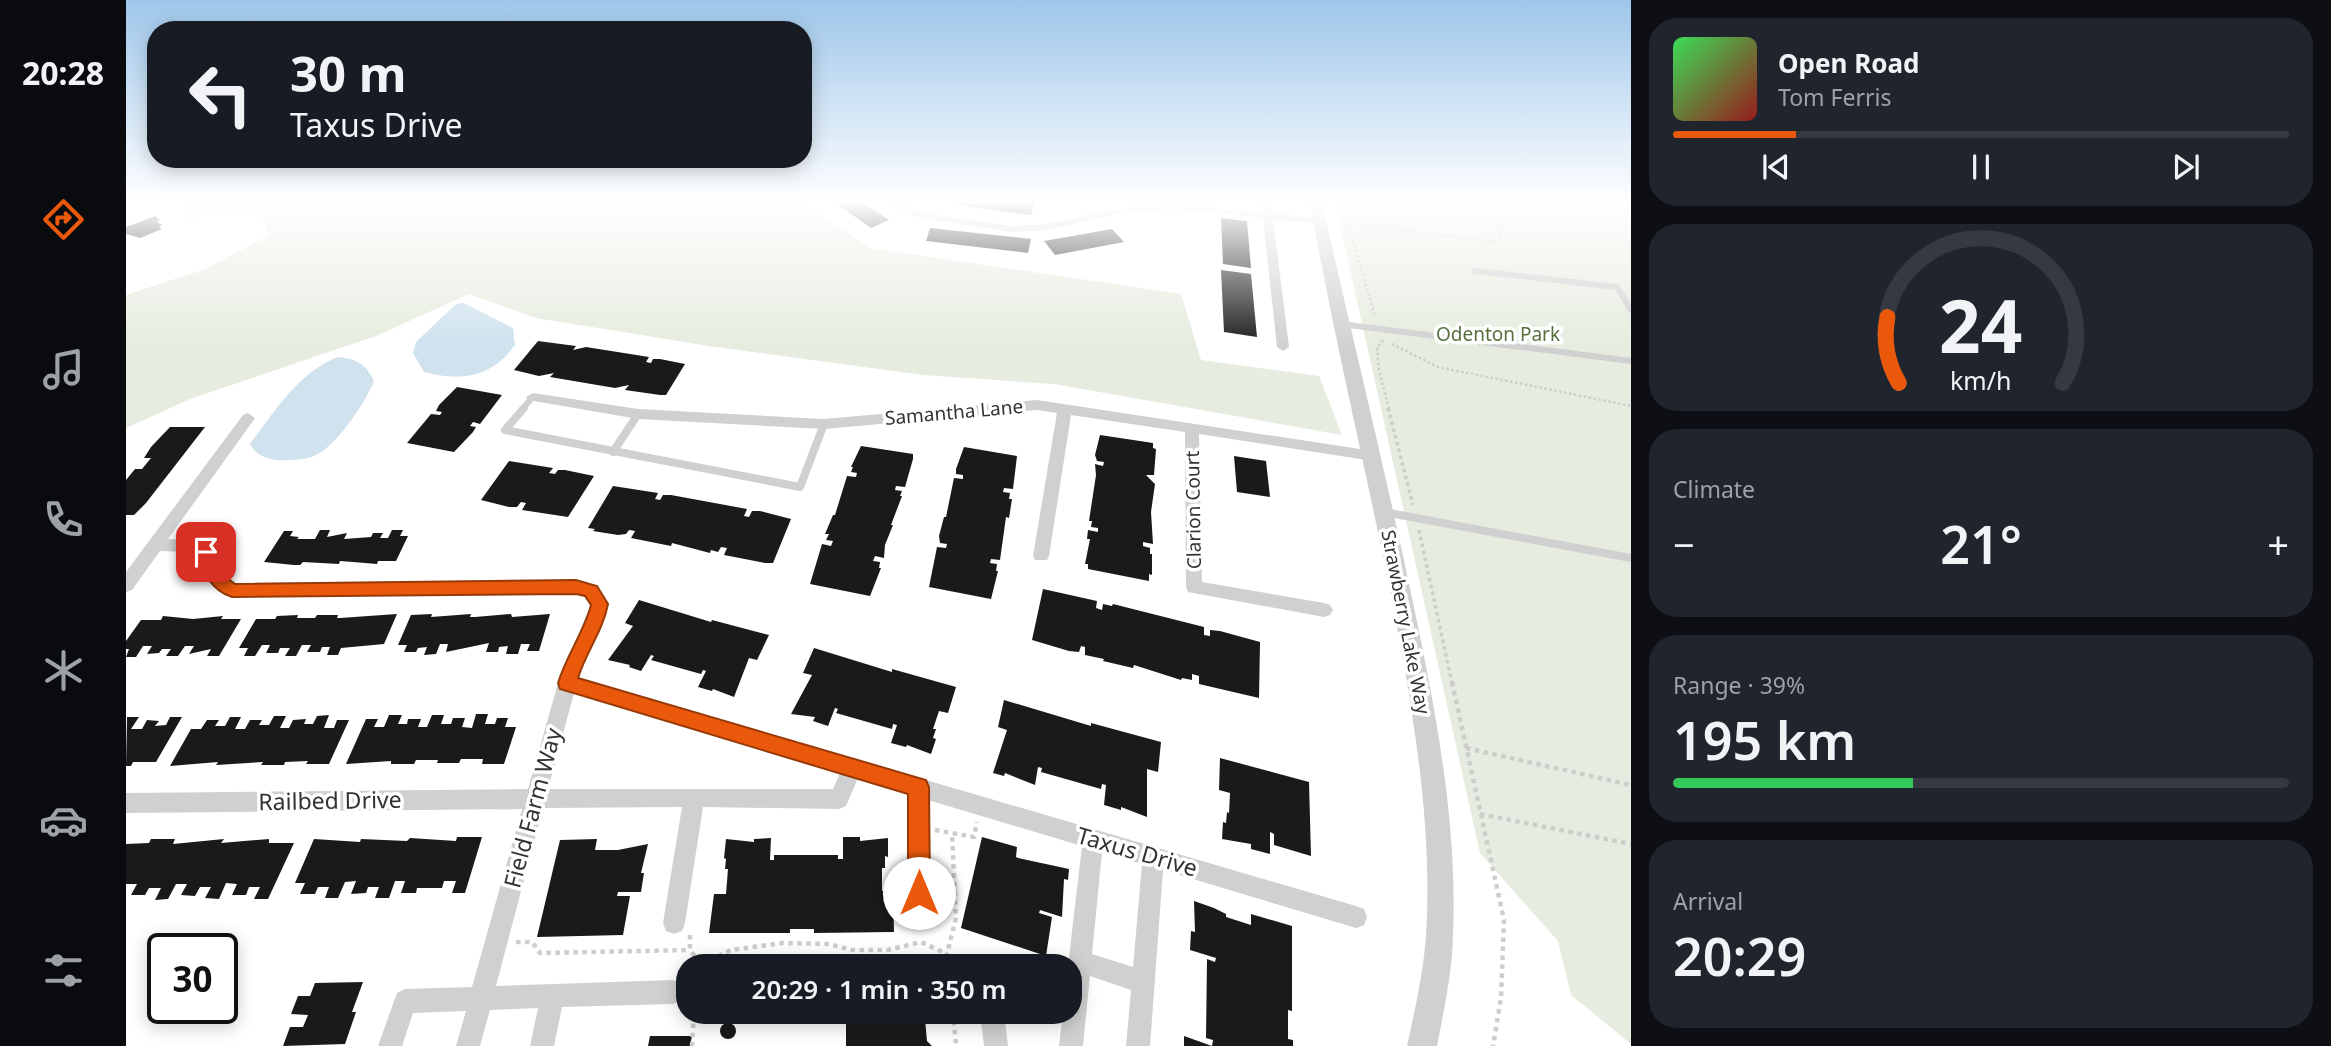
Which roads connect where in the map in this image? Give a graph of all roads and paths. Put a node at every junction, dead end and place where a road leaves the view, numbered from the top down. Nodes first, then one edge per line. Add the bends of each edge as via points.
1 (1272, 251) edge
2 (1326, 251) edge
3 (1357, 251) edge
4 (1475, 271) dead end
5 (1631, 310) edge
6 (1341, 324) junction
7 (1379, 329) junction
8 (1283, 347) dead end
9 (1631, 361) edge
10 (533, 397) joint
11 (1631, 406) edge
12 (1065, 409) junction
13 (638, 414) junction
14 (248, 418) dead end
15 (824, 424) junction
16 (1192, 427) junction
17 (613, 452) junction
18 (1373, 456) junction
19 (1397, 474) dead end
20 (1406, 475) junction
21 (1384, 512) junction
22 (1416, 517) junction
23 (156, 545) junction
24 (1041, 556) dead end
25 (1631, 558) edge
26 (126, 585) edge
27 (1324, 610) dead end
28 (567, 683) junction
29 (1465, 748) junction
30 (852, 768) junction
31 (1631, 785) edge
32 (918, 787) junction
33 (535, 797) junction
34 (694, 797) junction
35 (126, 803) edge
36 (981, 805) junction
37 (1480, 814) junction
38 (919, 828) junction
39 (952, 833) junction
40 (1093, 839) junction
41 (1631, 844) edge
42 (1153, 856) junction
43 (919, 915) dead end
44 (1356, 917) dead end
45 (674, 923) joint
46 (496, 942) junction
47 (690, 950) junction
48 (693, 954) edge
49 (723, 954) edge
50 (947, 954) joint
51 (1082, 962) joint
52 (1143, 982) junction
53 (673, 992) dead end
54 (553, 996) junction
55 (482, 997) junction
56 (693, 1024) edge
57 (954, 1024) edge
58 (993, 1024) edge
59 (1072, 1024) edge
60 (390, 1046) edge
61 (468, 1046) edge
62 (542, 1046) edge
63 (692, 1046) edge
64 (956, 1046) edge
65 (996, 1046) edge
66 (1071, 1046) edge
67 (1138, 1046) edge
68 (1422, 1046) edge
69 (1493, 1046) edge

1 - 8 street
2 - 6 street, Strawberry Lake Way
3 - 7 path
4 - 5 lane via 1617,287
6 - 7 lane
6 - 18 street, Strawberry Lake Way
7 - 9 lane
10 - 13 street, Samantha Lane
10 - 17 lane via 505,430
11 - 20 path via 1438,367 1382,337 1377,348 1380,371
12 - 15 street, Samantha Lane via 1004,406
12 - 16 street, Samantha Lane
12 - 24 street
13 - 15 street, Samantha Lane
13 - 17 lane
14 - 23 street
15 - 17 lane via 800,487
16 - 18 street, Samantha Lane
16 - 27 street, Clarion Court via 1195,587
18 - 21 street, Strawberry Lake Way
19 - 20 path
20 - 22 path
21 - 22 lane
21 - 68 street, Strawberry Lake Way via 1432,756 1441,833 1443,915
22 - 25 lane
22 - 29 path
23 - 26 street
23 - 28 street, Field Farm Way via 206,552 214,577 232,590 576,587 591,591 600,604 596,621 574,659
28 - 30 street, Taxus Drive
28 - 33 street, Field Farm Way
29 - 31 path
29 - 37 path
30 - 32 street, Taxus Drive
30 - 34 street, Railbed Drive via 839,799
32 - 36 street, Taxus Drive
32 - 38 street
33 - 34 street, Railbed Drive
33 - 35 street, Railbed Drive
33 - 46 street, Field Farm Way
34 - 45 street
36 - 39 path via 974,838
36 - 40 street, Taxus Drive
37 - 41 path
37 - 69 path via 1504,920 1501,998
38 - 39 path
38 - 43 street
39 - 50 path via 956,918
40 - 42 street, Taxus Drive
40 - 51 street
42 - 44 street, Taxus Drive
42 - 52 street
45 - 47 path via 690,930
46 - 47 path via 532,942 540,953
46 - 55 street, Field Farm Way
47 - 48 path
49 - 50 path via 782,943 888,950 921,942
51 - 52 street
52 - 67 street
53 - 54 street
54 - 55 street
54 - 62 street
55 - 60 street via 405,1001
55 - 61 street, Field Farm Way
56 - 63 path
57 - 64 path
58 - 65 street
59 - 66 street

